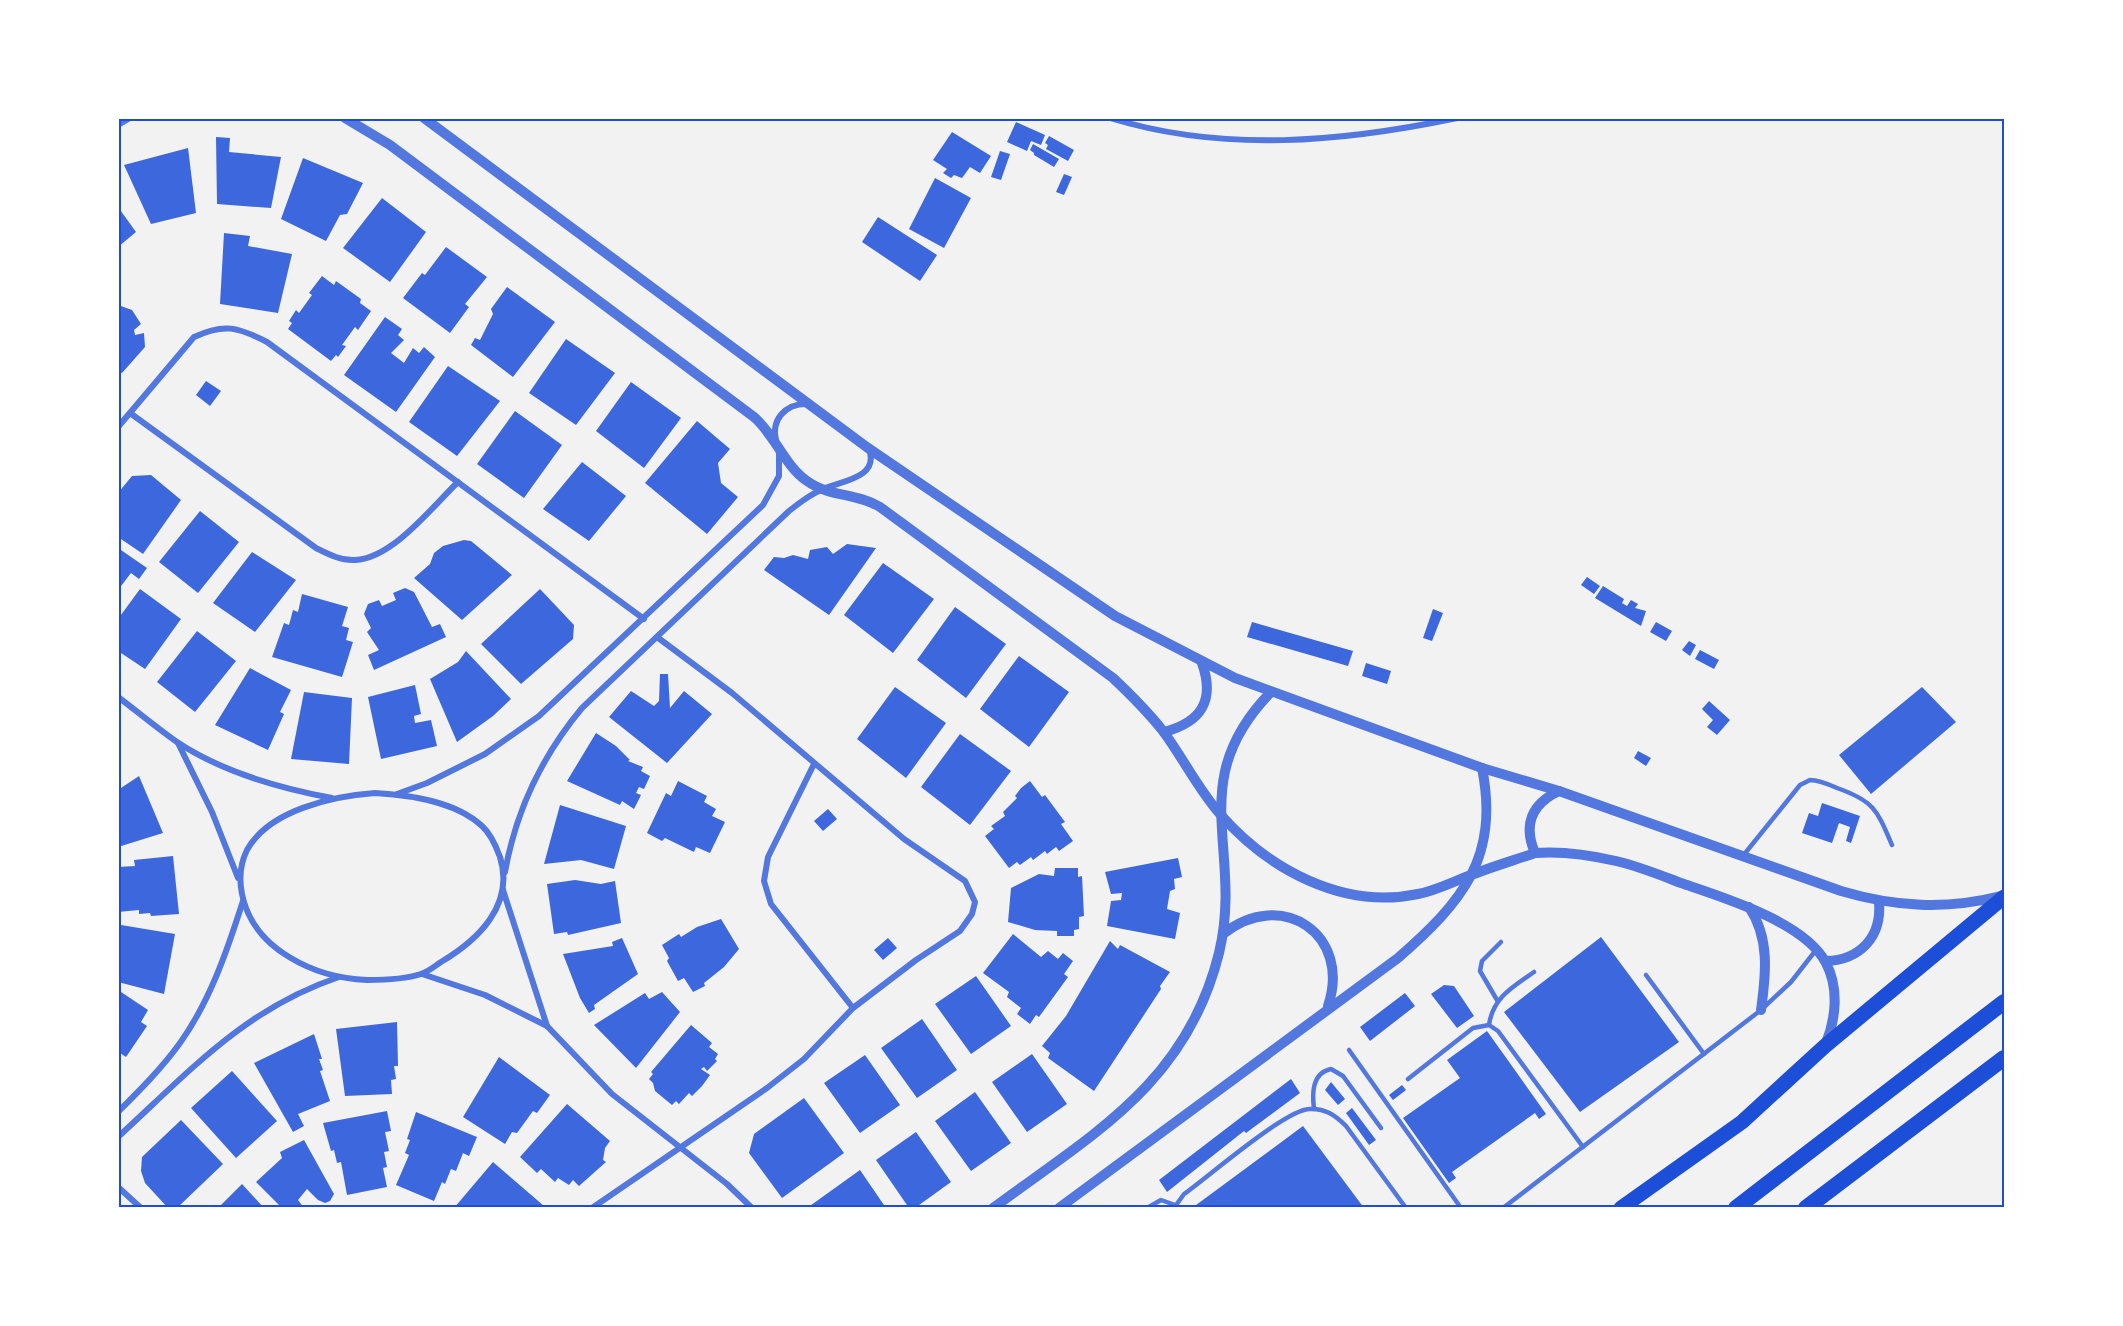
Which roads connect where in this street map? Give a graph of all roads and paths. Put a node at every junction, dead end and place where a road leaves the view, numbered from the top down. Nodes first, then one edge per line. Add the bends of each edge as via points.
1 (130, 118) edge
2 (345, 118) edge
3 (424, 118) edge
4 (1110, 118) edge
5 (1457, 118) edge
6 (118, 125) edge
7 (815, 406) junction
8 (130, 413) junction
9 (118, 427) edge
10 (776, 442) junction
11 (868, 448) junction
12 (458, 482) junction
13 (822, 489) junction
14 (644, 619) junction
15 (657, 637) junction
16 (1202, 663) junction
17 (1272, 692) junction
18 (118, 697) edge
19 (1164, 732) junction
20 (177, 742) junction
21 (814, 764) junction
22 (1482, 768) junction
23 (1559, 791) junction
24 (397, 794) junction
25 (332, 798) junction
26 (1220, 814) junction
27 (1892, 845) dead end
28 (1535, 854) junction
29 (1741, 858) junction
30 (1473, 874) junction
31 (504, 876) junction
32 (240, 885) junction
33 (503, 889) junction
34 (2004, 896) edge
35 (243, 901) junction
36 (1879, 902) junction
37 (1749, 907) junction
38 (1223, 934) junction
39 (1501, 942) dead end
40 (1816, 950) junction
41 (1826, 962) junction
42 (1534, 972) dead end
43 (422, 974) junction
44 (1646, 975) dead end
45 (341, 977) junction
46 (1497, 1000) junction
47 (2004, 1002) edge
48 (1328, 1007) junction
49 (853, 1008) junction
50 (1761, 1010) junction
51 (1489, 1025) junction
52 (548, 1026) junction
53 (1825, 1046) junction
54 (1349, 1050) dead end
55 (1704, 1054) junction
56 (2004, 1058) edge
57 (1408, 1079) dead end
58 (1314, 1109) junction
59 (118, 1112) edge
60 (1381, 1128) dead end
61 (118, 1137) edge
62 (679, 1146) junction
63 (1582, 1147) junction
64 (118, 1187) edge
65 (1174, 1206) edge
66 (141, 1208) edge
67 (591, 1208) edge
68 (752, 1208) edge
69 (993, 1208) edge
70 (1059, 1208) edge
71 (1148, 1208) edge
72 (1407, 1208) edge
73 (1461, 1208) edge
74 (1503, 1208) edge
75 (1621, 1208) edge
76 (1736, 1208) edge
77 (1806, 1208) edge

1 - 6 street
2 - 10 street via 390,145 754,417
3 - 7 street
4 - 5 street via 1173,133 1275,141 1326,139
7 - 10 street via 799,404 784,411 775,425
7 - 11 street
8 - 9 street
8 - 12 street via 334,558 355,560 375,556 393,545
8 - 12 street via 194,337 211,329 229,327 267,342
10 - 13 street via 800,475
10 - 14 street via 779,476 770,496
11 - 13 street via 871,460 866,472
11 - 16 street via 1115,616
12 - 14 street
13 - 15 street via 789,511
13 - 19 street via 858,496 880,507 1113,678
14 - 24 street via 513,736 457,769
15 - 21 street via 732,693
15 - 31 street via 582,708 554,744 524,802
16 - 17 street
16 - 19 street via 1208,681 1206,700 1190,722
17 - 22 street
17 - 26 street via 1242,727 1232,747 1220,791
18 - 20 street
19 - 26 street
20 - 25 street via 252,778
20 - 32 street via 212,812
21 - 49 street via 768,857 764,881 771,904
21 - 49 street via 915,848 965,881 975,902 960,931
22 - 23 street
22 - 30 street via 1486,832
23 - 28 street via 1545,797 1528,824 1528,839
23 - 29 street
24 - 25 street
24 - 31 street via 441,805 481,825 497,848
25 - 32 street via 291,813 262,831 247,850
26 - 30 street via 1270,860 1310,882 1343,892 1400,897
26 - 38 street via 1227,876
27 - 29 lane via 1869,802 1810,780 1800,785
28 - 30 street
28 - 37 street via 1550,852 1617,861
29 - 36 street
30 - 48 street via 1419,939
31 - 33 street
32 - 35 street
33 - 43 street via 496,912 482,931
33 - 52 street
34 - 36 street via 1957,905
34 - 53 highway
35 - 45 street via 256,928 276,947 315,970
35 - 59 street via 231,940 195,1019 163,1065
36 - 41 street via 1878,925 1867,945 1848,958
37 - 40 street via 1791,929
37 - 50 street via 1764,947
38 - 48 street via 1251,916 1284,915 1300,921 1324,943 1331,958 1334,975
38 - 69 street via 1213,972 1186,1035 1159,1075 1126,1109
39 - 46 lane via 1480,966 1481,976
40 - 41 street
40 - 50 lane via 1791,982
41 - 53 street via 1835,1004
42 - 46 lane
43 - 45 street via 369,980
43 - 52 street via 485,995
44 - 55 lane
45 - 61 street via 283,1000 244,1024
46 - 51 lane
47 - 76 highway
48 - 70 street
49 - 62 street via 804,1059
50 - 55 lane
51 - 57 lane via 1473,1028
51 - 63 lane via 1498,1031
52 - 62 street via 612,1094
53 - 75 highway via 1742,1122
54 - 73 lane
55 - 63 lane
56 - 77 highway
58 - 60 lane via 1316,1081 1331,1069 1343,1076
58 - 65 lane via 1294,1113 1184,1194
58 - 72 lane via 1336,1116 1346,1126
62 - 67 street
62 - 68 street
63 - 74 lane
64 - 66 street
65 - 71 lane via 1161,1200

